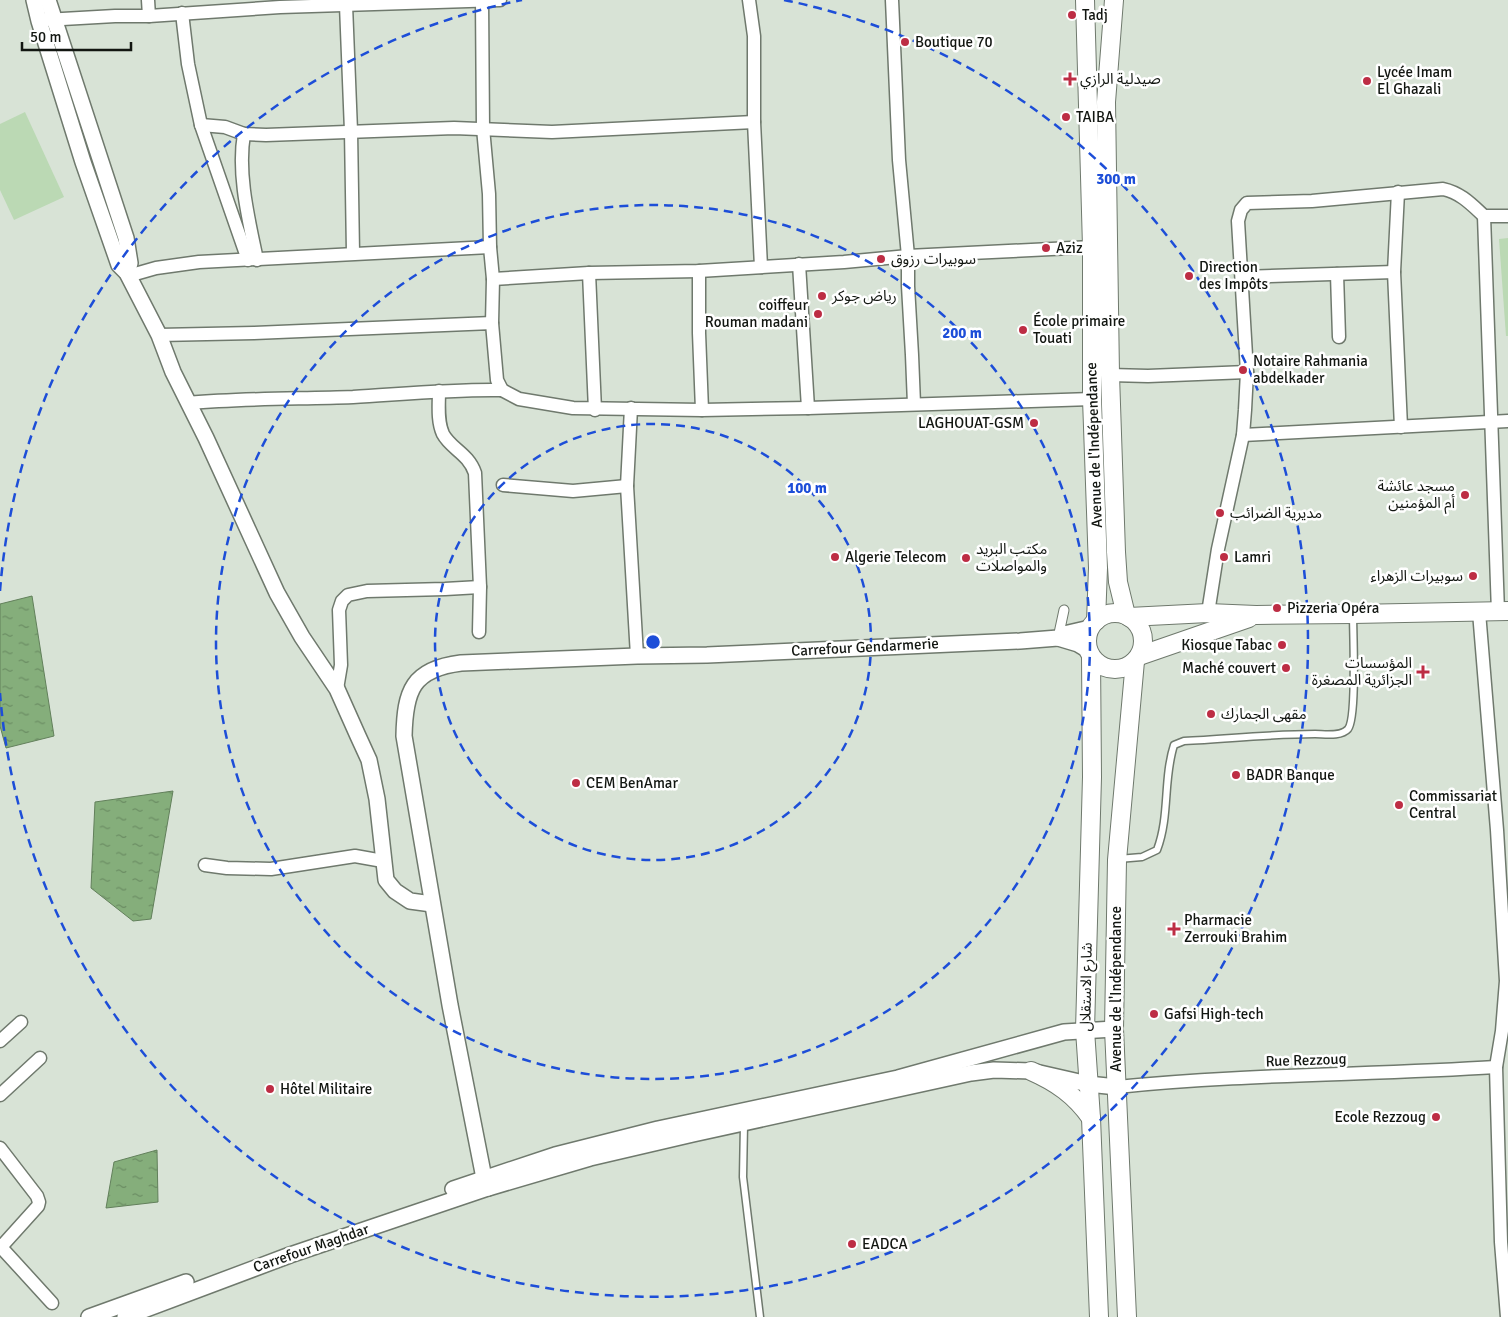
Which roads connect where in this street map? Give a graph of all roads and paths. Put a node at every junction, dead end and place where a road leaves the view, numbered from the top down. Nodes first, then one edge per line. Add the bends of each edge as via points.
1 (34, 0) edge
2 (48, 0) edge
3 (148, 0) edge
4 (482, 0) edge
5 (500, 0) edge
6 (749, 0) edge
7 (892, 0) edge
8 (1085, 0) edge
9 (1114, 0) edge
10 (414, 1) edge
11 (280, 4) edge
12 (346, 5) junction
13 (182, 13) junction
14 (149, 16) junction
15 (46, 20) junction
16 (754, 122) junction
17 (201, 125) junction
18 (483, 128) junction
19 (351, 132) junction
20 (244, 134) junction
21 (1398, 192) junction
22 (1484, 216) junction
23 (1508, 216) edge
24 (490, 247) junction
25 (1092, 247) junction
26 (353, 254) junction
27 (908, 256) junction
28 (252, 260) junction
29 (799, 264) junction
30 (760, 267) junction
31 (699, 271) junction
32 (1394, 272) junction
33 (589, 273) junction
34 (1337, 274) junction
35 (128, 275) junction
36 (1242, 277) junction
37 (493, 279) junction
38 (492, 323) junction
39 (158, 335) junction
40 (1338, 337) dead end
41 (1246, 372) junction
42 (1110, 375) junction
43 (502, 390) junction
44 (439, 391) junction
45 (1092, 399) junction
46 (189, 403) junction
47 (914, 404) junction
48 (631, 408) junction
49 (808, 408) junction
50 (595, 410) junction
51 (702, 410) junction
52 (1490, 421) junction
53 (1508, 421) edge
54 (1400, 427) junction
55 (1243, 435) junction
56 (503, 485) dead end
57 (627, 486) junction
58 (480, 586) junction
59 (1064, 610) dead end
60 (1503, 611) edge
61 (1479, 612) junction
62 (1208, 613) junction
63 (1353, 614) junction
64 (1256, 615) junction
65 (1128, 616) junction
66 (1093, 624) junction
67 (479, 632) dead end
68 (1058, 638) junction
69 (1090, 653) junction
70 (637, 656) junction
71 (1137, 659) junction
72 (337, 689) junction
73 (1503, 829) edge
74 (1116, 860) junction
75 (383, 862) junction
76 (206, 865) dead end
77 (432, 904) junction
78 (1505, 1011) edge
79 (21, 1022) dead end
80 (1114, 1029) junction
81 (1085, 1030) junction
82 (0, 1041) edge
83 (40, 1058) dead end
84 (1496, 1067) junction
85 (1031, 1071) junction
86 (1088, 1084) junction
87 (1117, 1087) junction
88 (0, 1095) edge
89 (1091, 1118) junction
90 (744, 1123) junction
91 (0, 1148) edge
92 (486, 1183) junction
93 (1122, 1218) junction
94 (1096, 1219) junction
95 (0, 1246) edge
96 (52, 1303) dead end
97 (1126, 1313) edge
98 (1099, 1314) edge
99 (88, 1317) edge
100 (125, 1317) edge
101 (760, 1317) edge
102 (1506, 1317) edge

1 - 15 street
2 - 15 street
3 - 14 street
4 - 5 street
4 - 10 street
4 - 18 street
6 - 16 street via 754,36
7 - 27 street via 899,160
8 - 25 main road, Avenue de l'Indépendance
9 - 42 main road, Avenue de l'Indépendance via 1106,102
10 - 12 street
11 - 12 street
11 - 13 street
12 - 19 street
13 - 14 street
13 - 17 street via 188,64
14 - 15 street
15 - 35 street via 104,224 119,265
16 - 18 street via 552,132
16 - 30 street
17 - 20 street via 225,127
17 - 28 street
18 - 19 street
18 - 24 street via 490,194
19 - 20 street
19 - 26 street
20 - 28 street via 242,158
21 - 22 street via 1454,191
21 - 32 street
21 - 36 street via 1312,201 1247,203 1238,220
22 - 23 street
22 - 52 street
24 - 26 street
24 - 37 street
25 - 27 street
25 - 45 main road, Avenue de l'Indépendance
26 - 28 street
27 - 29 street
27 - 47 street
28 - 35 street via 199,262
29 - 30 street
29 - 49 street
30 - 31 street
31 - 33 street
31 - 51 street
32 - 34 street
32 - 54 street
33 - 37 street
33 - 50 street
34 - 36 street
34 - 40 street
35 - 39 street
36 - 41 street
37 - 38 street
38 - 39 street
38 - 43 street via 497,380
39 - 46 street
41 - 42 street
41 - 55 street
42 - 65 main road, Avenue de l'Indépendance via 1118,582
43 - 44 street
43 - 50 street via 519,400
44 - 46 street
44 - 58 street via 443,434 472,463 475,473
45 - 47 street
45 - 66 main road, Avenue de l'Indépendance via 1098,568
46 - 72 street via 277,593
47 - 49 street
48 - 50 street
48 - 51 street
48 - 57 street
49 - 51 street
52 - 53 street
52 - 54 street
52 - 60 street
54 - 55 street
55 - 62 street via 1218,549
56 - 57 street via 573,491
57 - 70 street
58 - 67 street
58 - 72 street via 367,591 348,595 339,610 341,664
59 - 68 street
60 - 61 main road, Carrefour Gendarmerie
61 - 63 main road, Carrefour Gendarmerie
61 - 73 street
62 - 64 main road, Carrefour Gendarmerie
62 - 65 main road, Carrefour Gendarmerie
63 - 64 main road, Carrefour Gendarmerie
63 - 74 lane via 1352,720 1348,729 1341,734 1184,741 1174,745 1157,850 1142,857
64 - 71 main road
65 - 66 main road, Carrefour Gendarmerie via 1110,614
65 - 71 main road via 1136,622 1143,639
66 - 68 street, Carrefour Gendarmerie
66 - 69 main road via 1087,643
68 - 69 street via 1078,644
68 - 70 street, Carrefour Gendarmerie
69 - 71 main road via 1097,663 1112,669 1120,669
69 - 81 main road, شارع الاستقلال via 1092,777
70 - 77 street, Carrefour Gendarmerie via 461,663 433,670 418,680 410,691 404,736
71 - 74 main road, Avenue de l'Indépendance
72 - 75 street via 369,760 383,842
73 - 78 street
74 - 80 main road, Avenue de l'Indépendance
75 - 76 street via 355,856 271,869
75 - 77 street via 386,880 395,891 410,901
77 - 92 street, Carrefour Gendarmerie
78 - 84 street
79 - 82 street
80 - 81 street
80 - 87 main road, Avenue de l'Indépendance
81 - 86 main road, شارع الاستقلال
81 - 92 street via 1046,1036 898,1078 658,1129 555,1155
83 - 88 street
84 - 87 street, Rue Rezzoug via 1162,1082
84 - 102 street
85 - 86 street
85 - 89 main road via 1066,1090
85 - 90 street via 971,1072
86 - 87 street
86 - 89 main road, شارع الاستقلال
87 - 93 main road, Avenue de l'Indépendance
89 - 94 main road, شارع الاستقلال
90 - 92 street
90 - 101 lane via 743,1177
91 - 95 street via 39,1202
92 - 99 street
92 - 100 street, Carrefour Maghdar
93 - 94 main road
93 - 97 main road, Avenue de l'Indépendance
94 - 98 main road, شارع الاستقلال
95 - 96 street
97 - 98 main road

